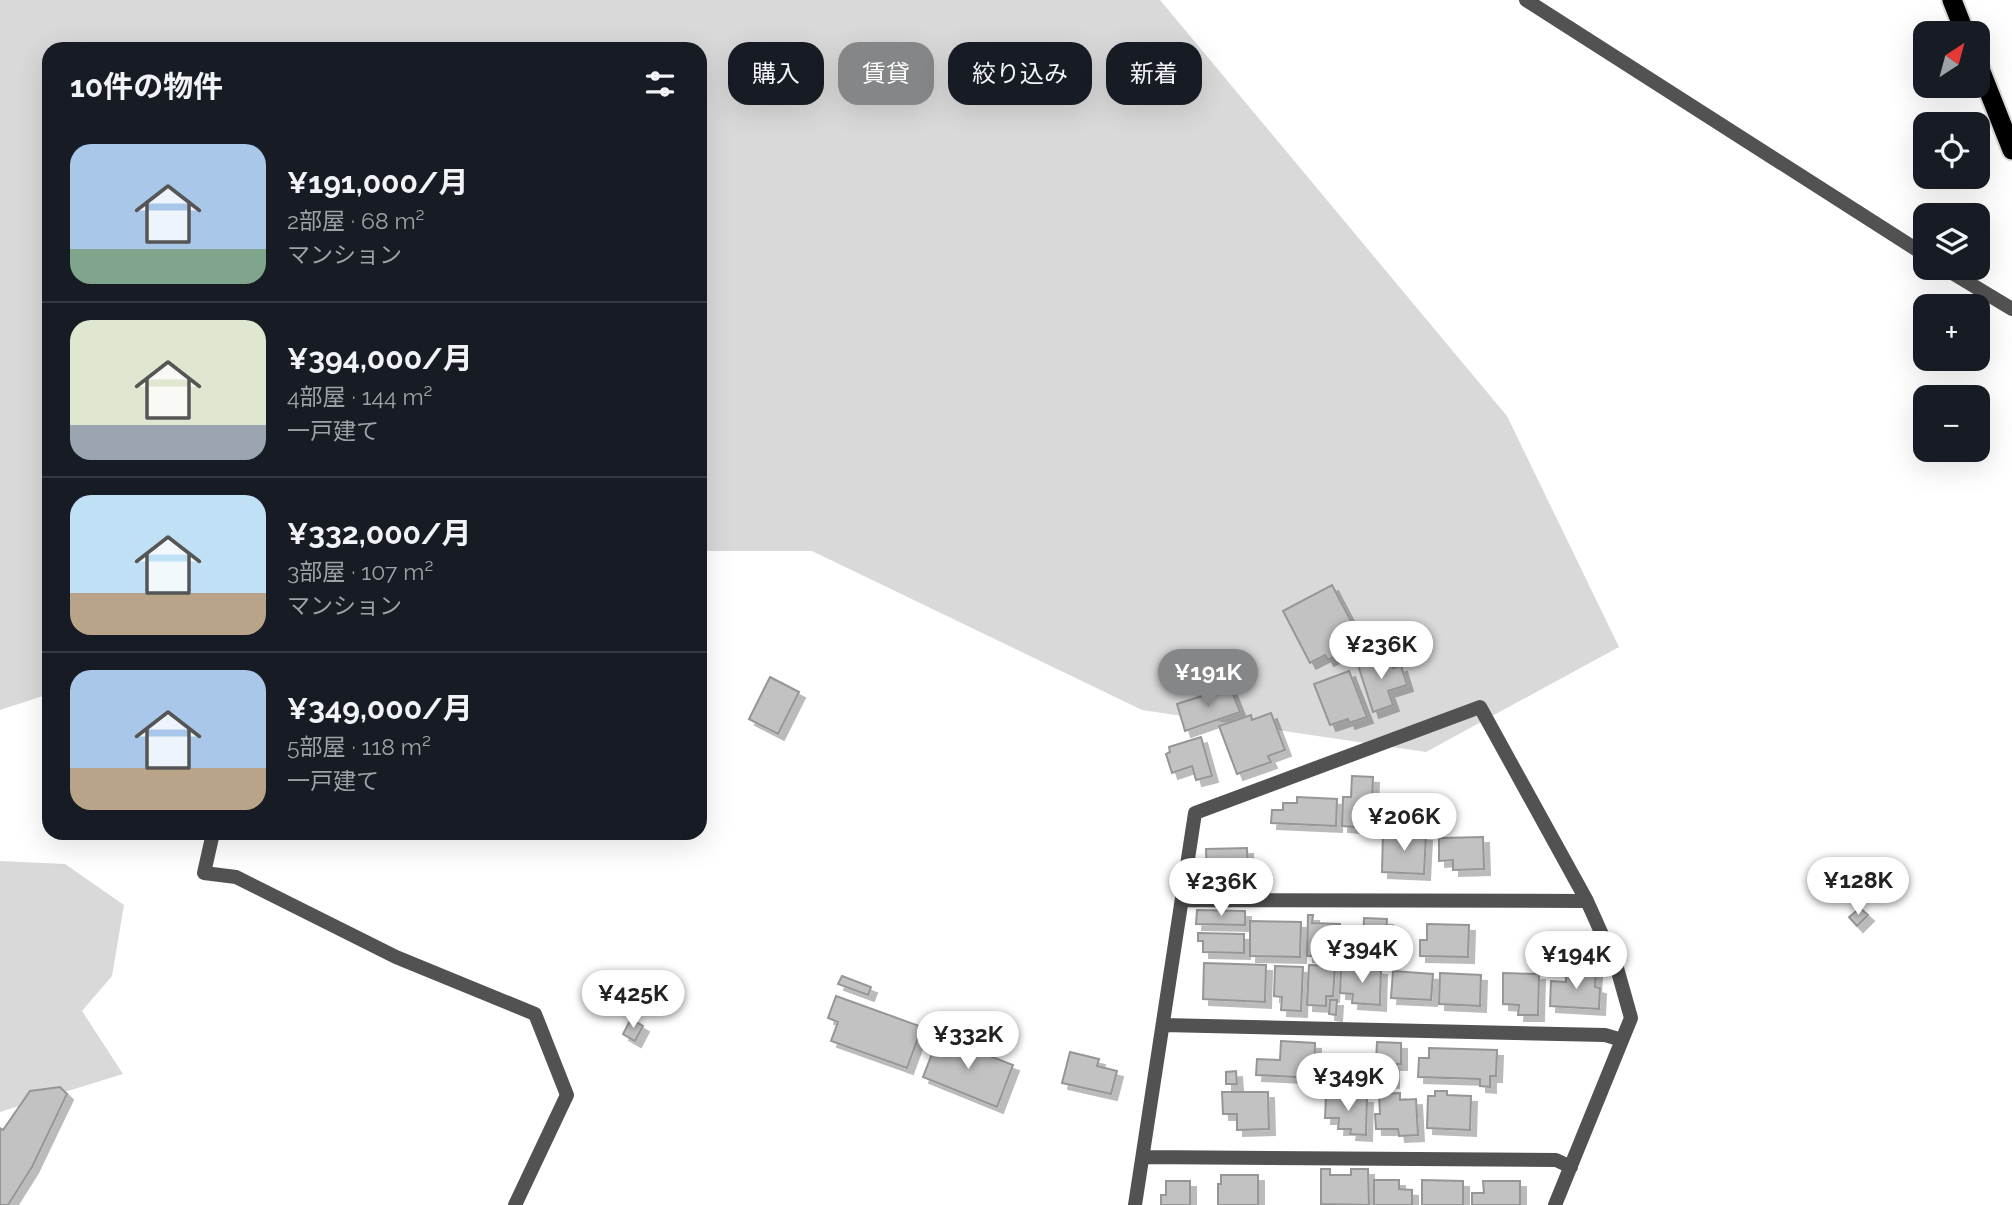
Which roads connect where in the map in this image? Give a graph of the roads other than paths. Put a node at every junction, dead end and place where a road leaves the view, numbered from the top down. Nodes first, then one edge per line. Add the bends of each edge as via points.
1 (1526, 0) edge
2 (1952, 0) edge
3 (1960, 21) edge
4 (1990, 94) edge
5 (2012, 150) edge
6 (1913, 248) edge
7 (1964, 280) edge
8 (2012, 309) edge
9 (211, 840) edge
10 (1182, 900) junction
11 (1587, 901) junction
12 (1163, 1025) junction
13 (1622, 1040) junction
14 (1143, 1157) junction
15 (1571, 1167) junction
16 (515, 1205) edge
17 (1135, 1205) edge
18 (1555, 1205) edge

1 - 6 street
2 - 3 highway
4 - 5 highway
7 - 8 street
9 - 16 street via 204,873 236,877 396,957 535,1014 567,1095
10 - 11 street
10 - 11 street via 1195,813 1480,707
10 - 12 street
11 - 13 street via 1617,968 1631,1018
12 - 13 street via 1605,1035
12 - 14 street
13 - 15 street
14 - 15 street via 1556,1160
14 - 17 street
15 - 18 street

